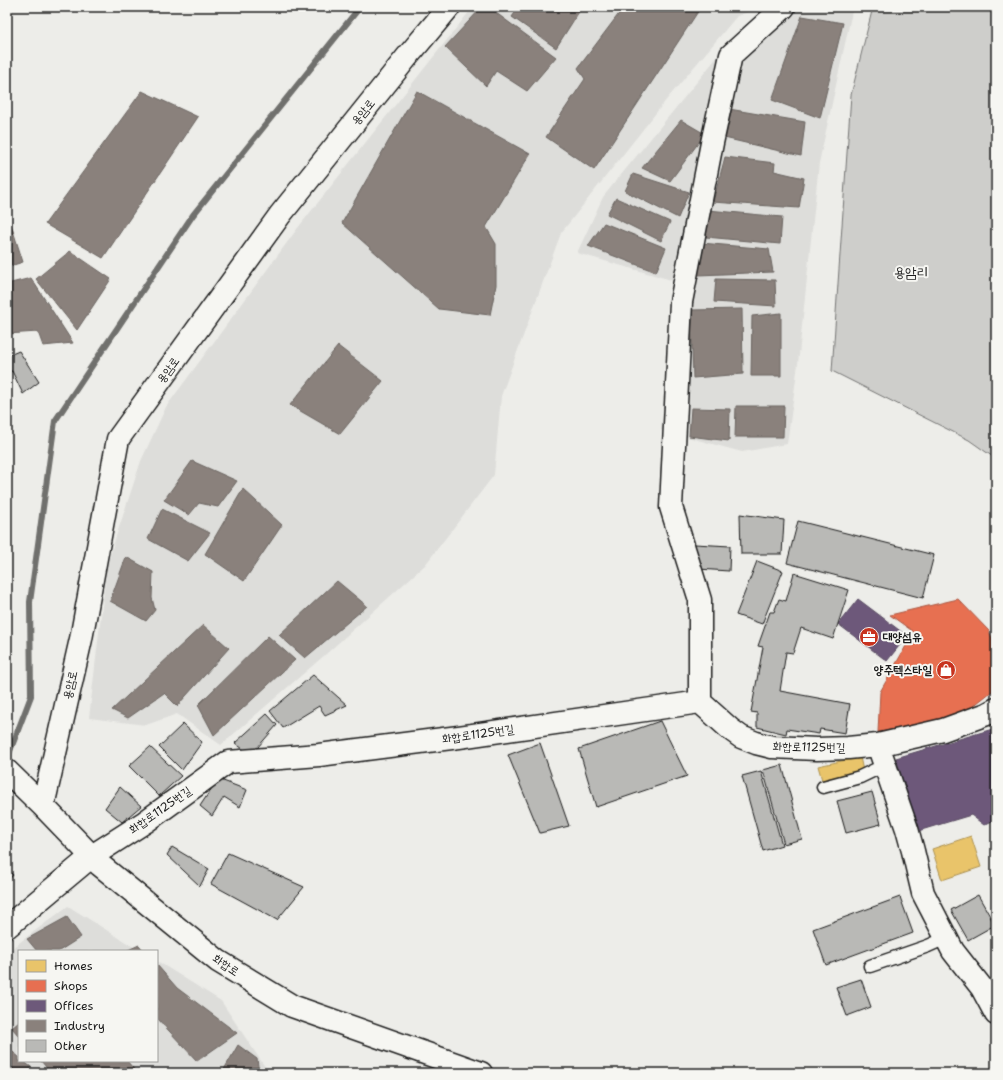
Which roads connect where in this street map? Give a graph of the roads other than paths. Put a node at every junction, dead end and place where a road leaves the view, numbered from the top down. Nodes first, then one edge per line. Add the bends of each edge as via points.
1 (449, 7) edge
2 (784, 7) edge
3 (700, 702) junction
4 (996, 708) edge
5 (878, 745) junction
6 (885, 765) junction
7 (12, 776) edge
8 (823, 787) dead end
9 (43, 806) junction
10 (92, 856) junction
11 (7, 927) edge
12 (946, 938) junction
13 (870, 966) dead end
14 (996, 1014) edge
15 (481, 1073) edge

1 - 9 street, 용암로 via 280,215 118,439 81,639
2 - 3 street via 731,55 681,302 671,507 700,600
3 - 5 street, 화합로1125번길 via 741,737 772,747 817,749
3 - 10 street, 화합로1125번길 via 319,755 228,762 145,822
4 - 5 street, 화합로1125번길 via 987,714 943,730
5 - 6 street
6 - 8 lane via 860,777
6 - 12 street via 907,829 923,893
7 - 9 street, 화합로
9 - 10 street, 화합로
10 - 11 street, 화합로1125번길
10 - 15 street, 화합로 via 218,961 292,1006
12 - 13 lane
12 - 14 street via 982,988

